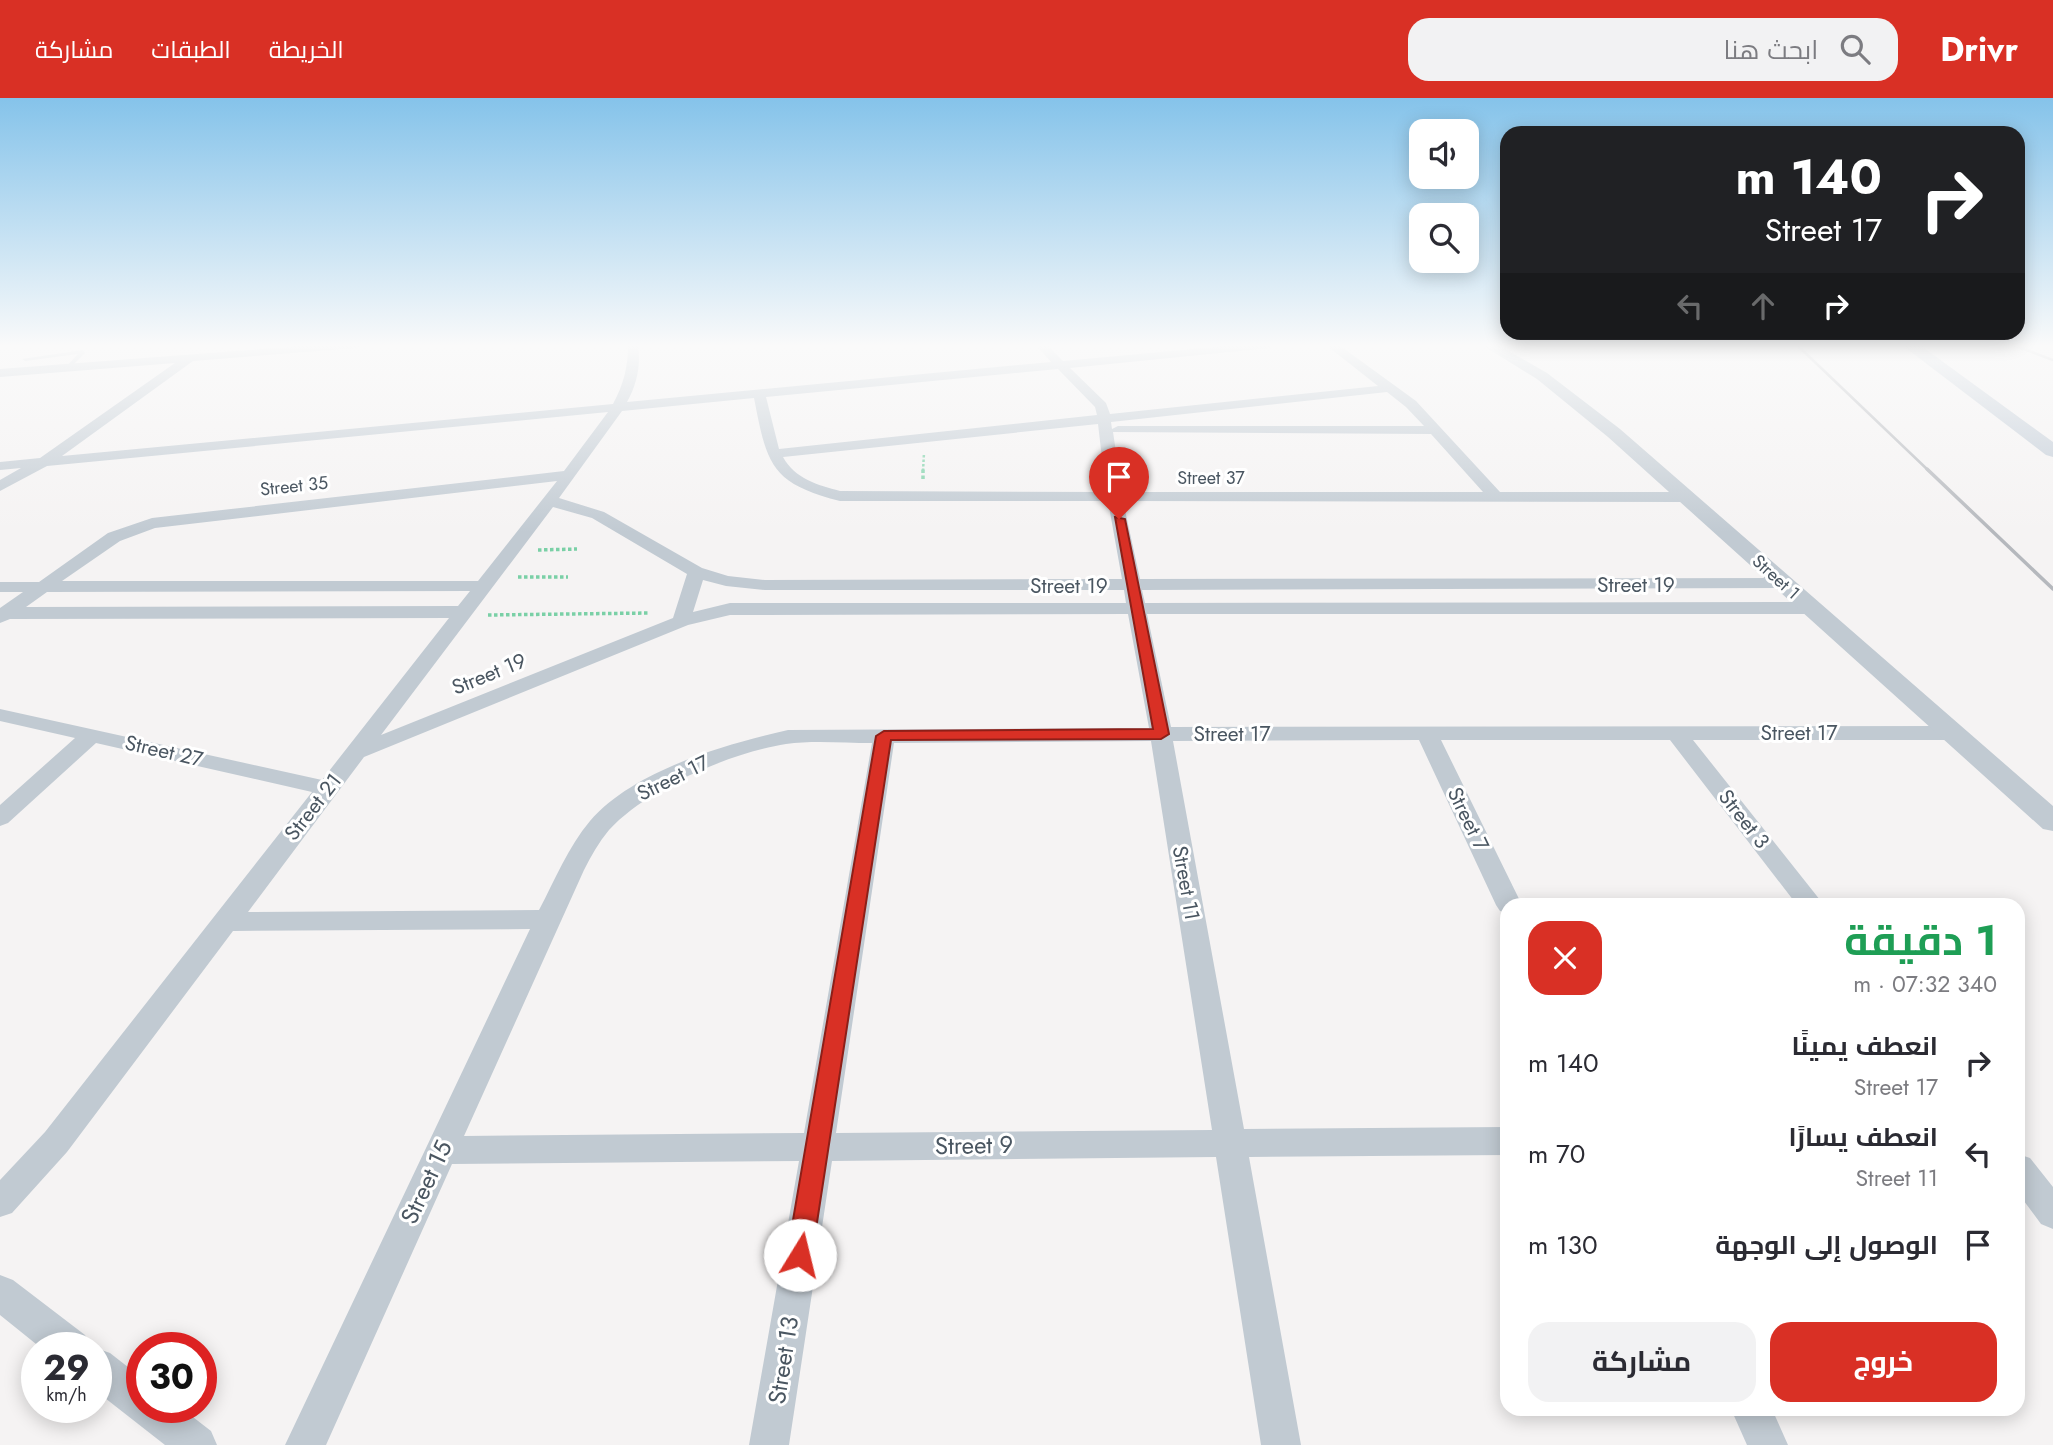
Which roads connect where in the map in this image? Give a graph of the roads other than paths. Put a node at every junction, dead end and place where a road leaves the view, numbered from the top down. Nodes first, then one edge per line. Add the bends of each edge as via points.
1 (120, 408) edge
2 (599, 408) edge
3 (617, 408) edge
4 (762, 408) edge
5 (1101, 408) edge
6 (1238, 408) edge
7 (1413, 408) edge
8 (1582, 408) edge
9 (1995, 408) edge
10 (2014, 408) edge
11 (1104, 425) junction
12 (1436, 430) junction
13 (2053, 438) edge
14 (2053, 451) edge
15 (773, 454) junction
16 (45, 461) junction
17 (0, 466) edge
18 (569, 475) junction
19 (0, 486) edge
20 (1496, 497) junction
21 (1686, 497) junction
22 (1115, 498) junction
23 (548, 500) junction
24 (696, 572) junction
25 (485, 582) junction
26 (1783, 583) junction
27 (0, 587) edge
28 (42, 587) junction
29 (1134, 597) junction
30 (1811, 608) junction
31 (2, 614) edge
32 (461, 614) junction
33 (683, 616) junction
34 (0, 715) edge
35 (1952, 733) junction
36 (1161, 734) junction
37 (1427, 734) junction
38 (1677, 734) junction
39 (93, 736) junction
40 (884, 736) junction
41 (355, 753) junction
42 (328, 788) junction
43 (0, 818) edge
44 (2053, 822) edge
45 (1506, 898) edge
46 (1806, 898) edge
47 (548, 919) junction
48 (225, 922) junction
49 (1500, 1141) edge
50 (1230, 1143) junction
51 (817, 1147) junction
52 (441, 1150) junction
53 (2025, 1177) edge
54 (0, 1202) edge
55 (2053, 1213) edge
56 (0, 1292) edge
57 (51, 1332) edge
58 (112, 1379) edge
59 (126, 1390) edge
60 (1754, 1416) edge
61 (169, 1423) edge
62 (197, 1445) edge
63 (305, 1445) edge
64 (769, 1445) edge
65 (1281, 1445) edge
66 (1768, 1445) edge

1 - 16 street
2 - 16 street
3 - 18 street, Street 21
4 - 15 street, Street 37
5 - 11 street, Street 11
6 - 11 street
7 - 12 street
8 - 21 street, Street 1
9 - 14 main road
10 - 13 main road
11 - 12 street
11 - 15 street
11 - 22 street, Street 11
12 - 20 street
15 - 22 street, Street 37 via 794,480 822,492 860,498
16 - 17 street
16 - 19 street
18 - 23 street, Street 21
18 - 28 street, Street 35 via 152,523 114,537
20 - 21 street, Street 37
20 - 22 street, Street 37
21 - 26 street, Street 1
22 - 29 street, Street 11
23 - 24 street, Street 19 via 598,515
23 - 25 street, Street 21
24 - 29 street, Street 19 via 765,585
24 - 33 street
25 - 28 street
25 - 32 street, Street 21
26 - 29 street, Street 19
26 - 30 street, Street 1
27 - 28 street
28 - 31 street, Street 35
29 - 30 street, Street 19
29 - 33 street, Street 19 via 730,610
29 - 36 street, Street 11
30 - 35 street, Street 1
31 - 32 street
32 - 41 street, Street 21
33 - 41 street, Street 19
34 - 39 street, Street 27
35 - 38 street, Street 17
35 - 44 street, Street 1
36 - 37 street, Street 17
36 - 40 street, Street 17
36 - 50 street, Street 11
37 - 38 street, Street 17
37 - 45 street, Street 7
38 - 46 street, Street 3
39 - 42 street, Street 27
39 - 43 street
40 - 47 street, Street 17 via 788,737 757,743 704,762 625,802 600,824 583,849
40 - 51 street, Street 13
41 - 42 street, Street 21
42 - 48 street, Street 21
47 - 48 street
47 - 52 street, Street 15
48 - 54 street, Street 21 via 56,1142
49 - 50 street, Street 9
50 - 51 street, Street 9
50 - 65 street, Street 11
51 - 52 street, Street 9
51 - 64 street, Street 13
52 - 63 street, Street 15
53 - 55 street
56 - 57 street
58 - 59 street
60 - 66 street
61 - 62 street

